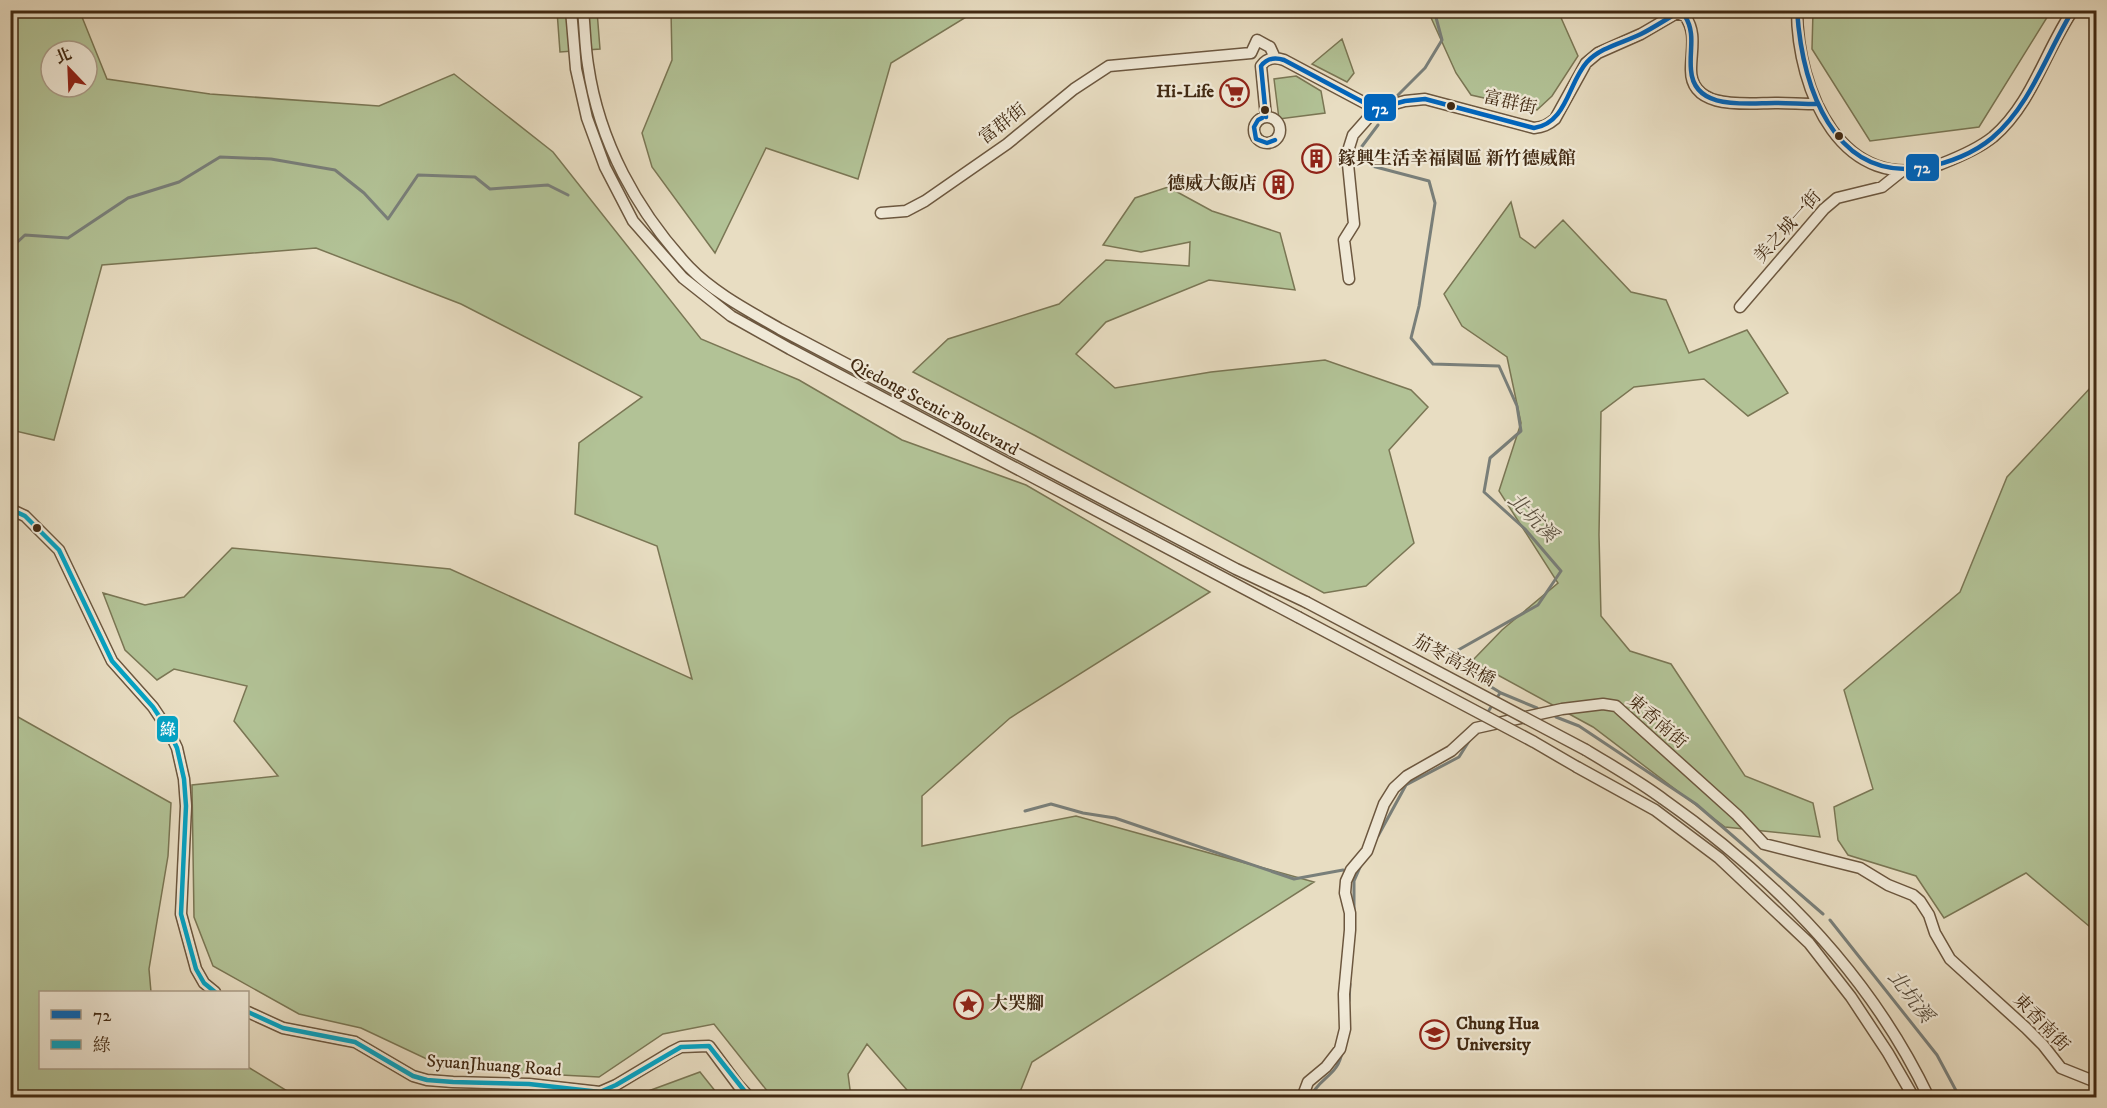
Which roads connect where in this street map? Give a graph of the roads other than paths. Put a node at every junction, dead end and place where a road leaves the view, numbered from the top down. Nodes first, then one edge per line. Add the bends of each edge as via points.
1 (571, 10) edge
2 (583, 10) edge
3 (1797, 10) edge
4 (2073, 10) edge
5 (1251, 53) junction
6 (1270, 59) junction
7 (1817, 104) junction
8 (1376, 109) junction
9 (1266, 117) dead end
10 (1902, 171) junction
11 (881, 213) dead end
12 (1349, 279) dead end
13 (1740, 307) dead end
14 (10, 509) edge
15 (1306, 602) joint
16 (1298, 617) joint
17 (213, 991) edge
18 (249, 1012) edge
19 (2097, 1082) edge
20 (750, 1098) edge
21 (1302, 1098) edge
22 (1914, 1098) edge
23 (1929, 1098) edge

1 - 16 street, Qiedong Scenic Boulevard via 576,69 587,118 605,167 633,221 683,278 730,316
2 - 15 street, Qiedong Scenic Boulevard via 588,66 598,112 617,162 642,210 690,268 744,308 1236,569
3 - 7 street via 1797,37
4 - 10 street via 2027,94 1993,137 1958,158
5 - 6 street
5 - 6 street via 1257,40 1270,47
5 - 11 street, 富群街 via 1109,66 925,201 906,211
6 - 8 street via 1284,60
6 - 9 street via 1261,71
7 - 8 street, 富群街 via 1736,103 1704,96 1692,77 1693,33 1685,16 1677,13 1586,63 1549,125 1534,128 1425,99
7 - 10 street via 1836,138 1850,150 1866,161
8 - 12 street via 1353,135 1347,154 1354,224 1344,240
10 - 13 street, 美之城一街 via 1882,187 1837,198
14 - 17 street via 25,516 59,550 112,661 153,707 177,748 186,806 181,914 196,969
15 - 23 street, 茄苳高架橋, bridge via 1586,750 1662,798 1736,854 1821,936 1863,987 1900,1043
16 - 22 street, 茄苳高架橋, bridge via 1655,810 1719,858 1809,943 1851,997
18 - 20 street, SyuanJhuang Road via 283,1028 355,1042 412,1076 453,1082 529,1084 600,1092 681,1047 709,1046
19 - 21 street, 東香南街 via 2061,1068 2026,1028 1950,959 1920,901 1860,868 1764,844 1616,706 1603,704 1476,728 1451,751 1394,788 1367,851 1346,881 1350,930 1345,1029 1340,1049 1308,1083

